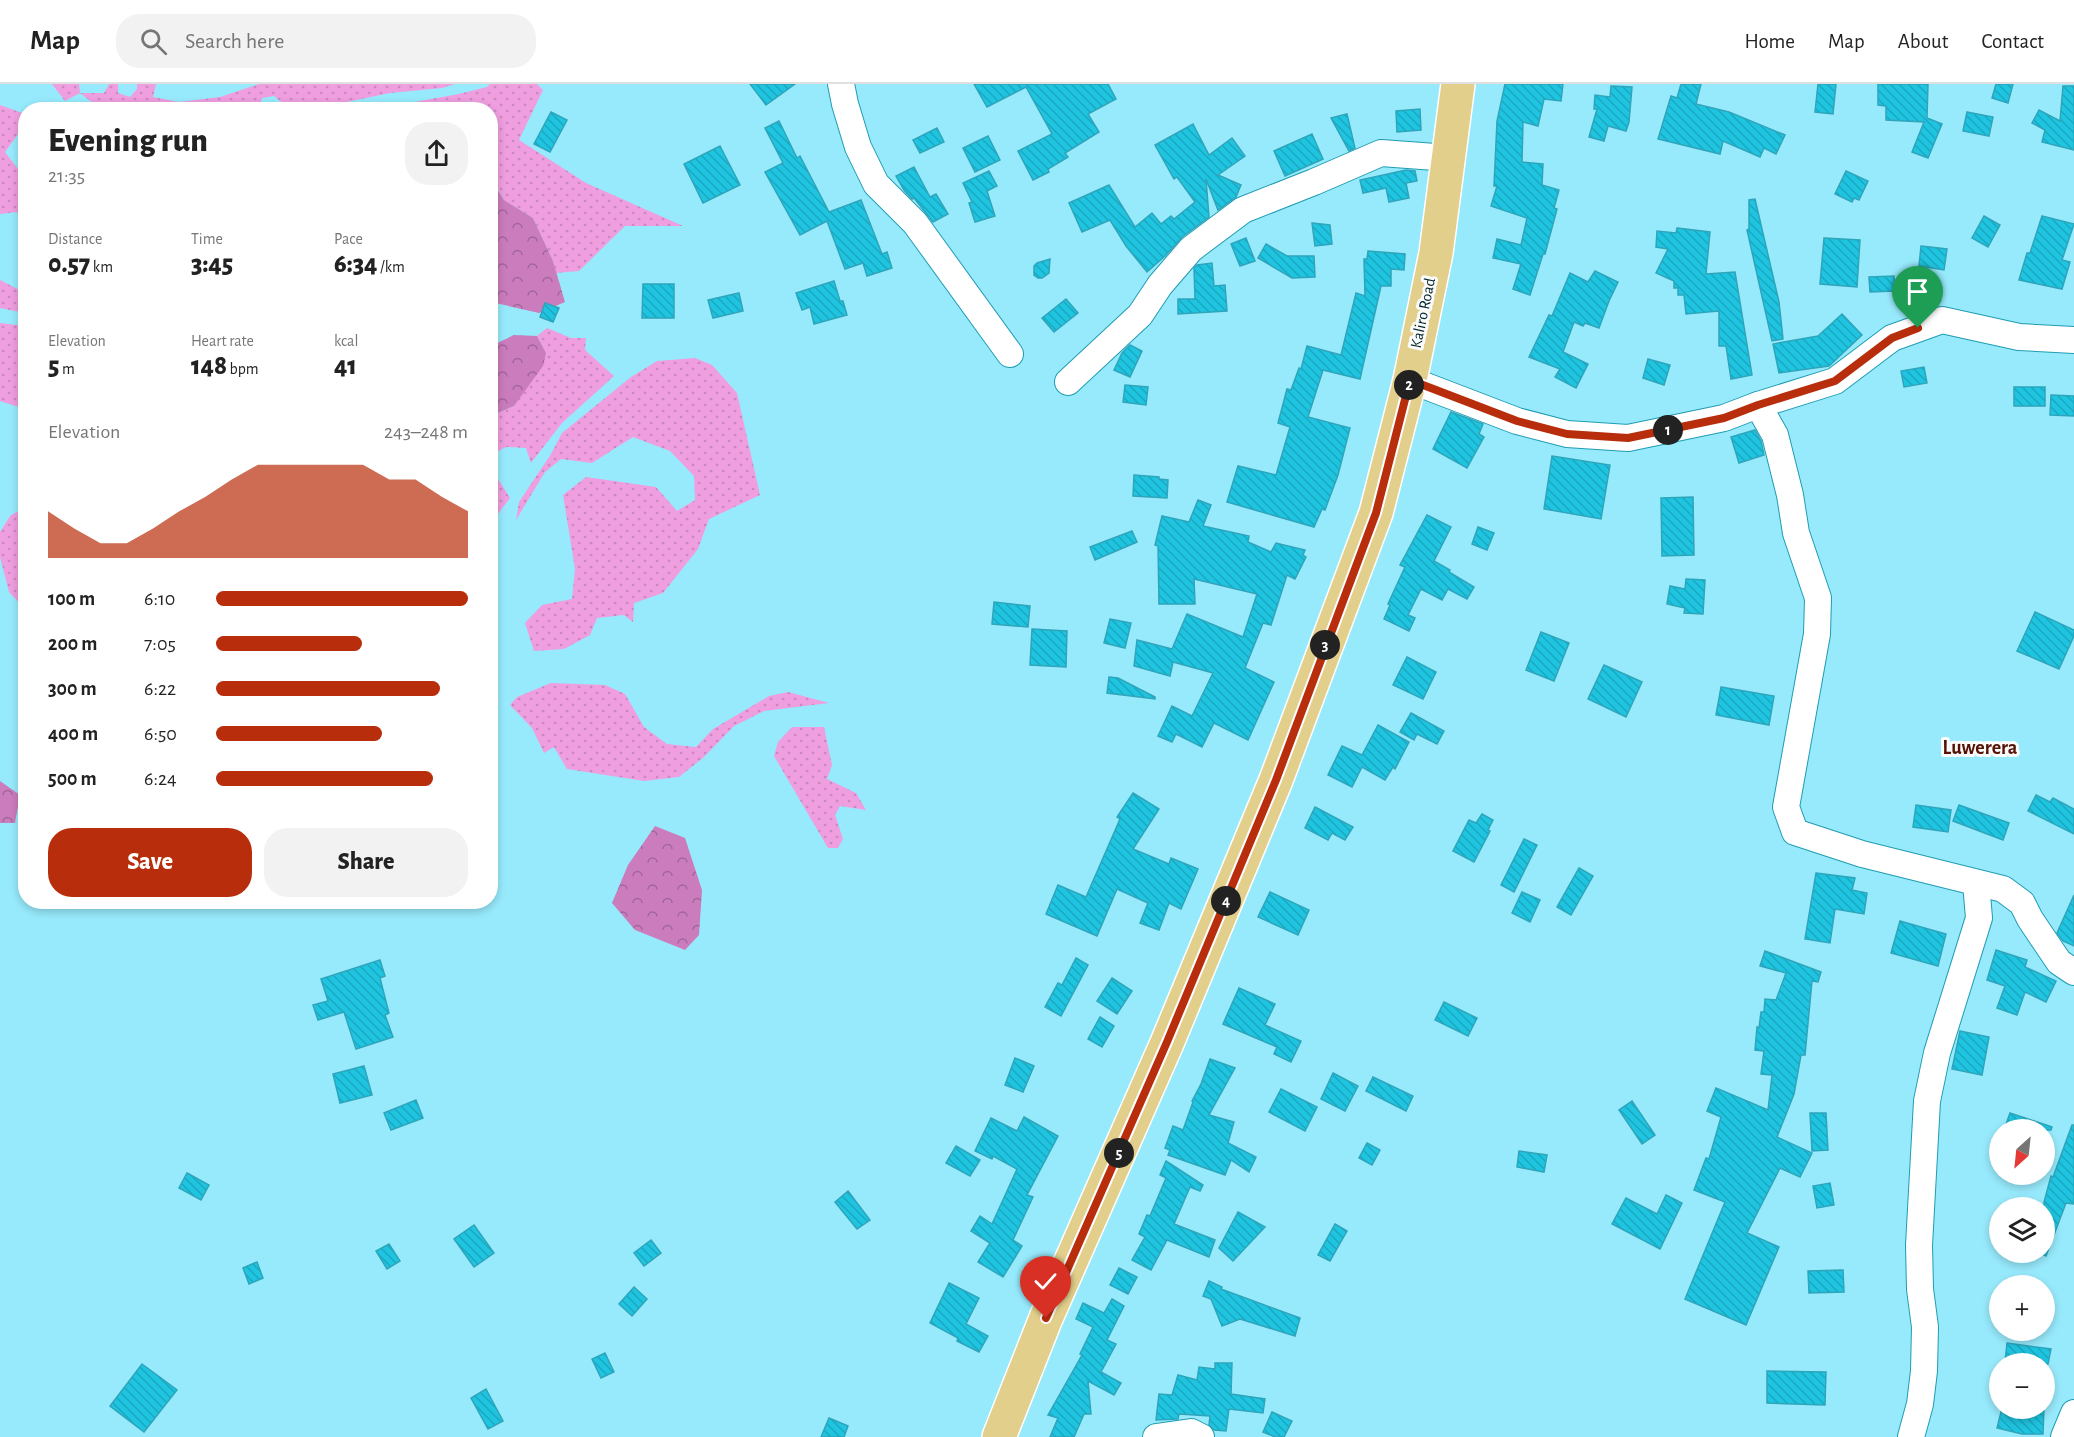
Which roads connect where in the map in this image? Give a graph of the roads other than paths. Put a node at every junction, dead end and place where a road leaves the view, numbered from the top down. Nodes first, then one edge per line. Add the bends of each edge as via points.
1 (841, 84) edge
2 (1458, 84) edge
3 (1449, 158) junction
4 (2074, 340) edge
5 (1010, 354) dead end
6 (1410, 380) junction
7 (1068, 382) dead end
8 (1758, 405) junction
9 (1976, 883) junction
10 (2074, 972) edge
11 (2074, 1413) edge
12 (1005, 1435) edge
13 (1156, 1437) edge
14 (1201, 1437) edge
15 (1911, 1437) edge
16 (2064, 1437) edge

1 - 5 street via 858,147 876,184 915,223
2 - 3 main road, Kaliro Road
3 - 6 main road, Kaliro Road via 1436,253
3 - 7 street via 1381,153 1243,210 1191,249 1140,315
4 - 8 street via 2019,337 1942,320 1892,338 1835,381
6 - 8 street via 1517,421 1567,434 1628,438 1724,418
6 - 12 main road, Kaliro Road via 1376,513 1276,780 1046,1318
8 - 9 street via 1775,435 1796,532 1818,598 1817,634 1786,807 1796,832 1862,854
9 - 10 street via 2003,889 2022,903 2059,962
9 - 15 street via 1978,918 1937,1053 1927,1101 1918,1245 1925,1327 1924,1371
11 - 16 street
13 - 14 street via 1191,1432

